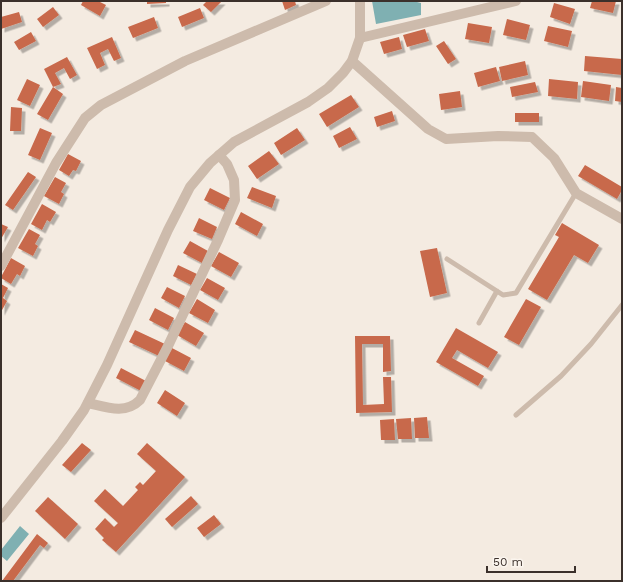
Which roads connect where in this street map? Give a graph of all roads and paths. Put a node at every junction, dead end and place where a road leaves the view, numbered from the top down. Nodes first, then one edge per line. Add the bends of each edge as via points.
1 (326, 1) edge
2 (360, 1) edge
3 (516, 1) edge
4 (360, 38) junction
5 (352, 61) junction
6 (219, 155) junction
7 (576, 193) junction
8 (622, 219) edge
9 (447, 259) dead end
10 (1, 266) edge
11 (497, 291) junction
12 (622, 305) edge
13 (479, 323) dead end
14 (88, 403) junction
15 (516, 415) dead end
16 (1, 518) edge

1 - 10 street via 185,61 101,105 85,118 56,163
2 - 4 street
3 - 4 street
4 - 5 street
5 - 6 street via 328,88 308,102 234,142
5 - 7 street via 428,129 446,139 532,137 554,158
6 - 14 street via 190,187
6 - 14 street via 227,164 234,180 234,200 212,254 147,387 140,400 126,409
7 - 8 street
7 - 11 lane via 516,293 503,294
9 - 11 lane
11 - 13 lane
12 - 15 lane via 566,371
14 - 16 street via 62,441

